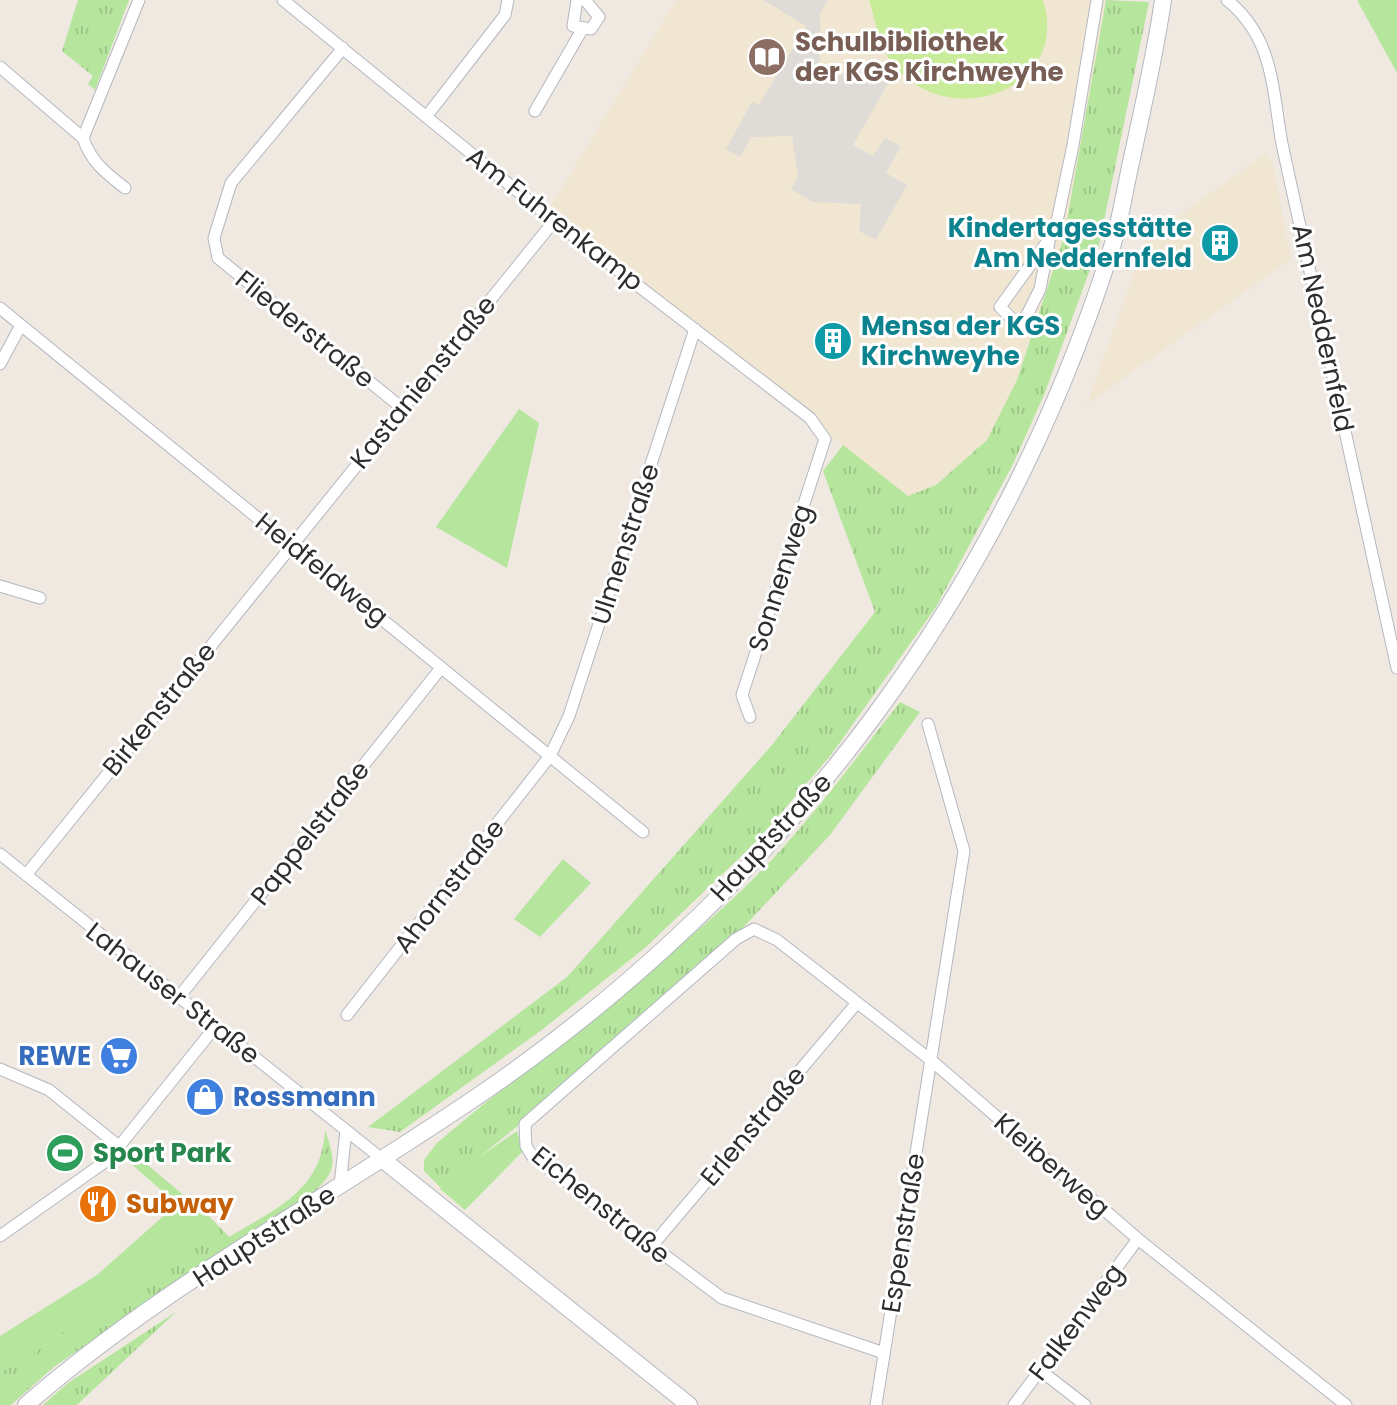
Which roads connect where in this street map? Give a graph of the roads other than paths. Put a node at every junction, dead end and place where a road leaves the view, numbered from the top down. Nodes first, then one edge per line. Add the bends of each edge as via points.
1 (139, 0) edge
2 (283, 0) edge
3 (508, 0) edge
4 (577, 0) edge
5 (585, 0) edge
6 (1097, 0) edge
7 (1163, 0) edge
8 (1226, 0) edge
9 (583, 28) junction
10 (343, 48) junction
11 (0, 67) edge
12 (535, 111) dead end
13 (426, 117) junction
14 (83, 138) junction
15 (125, 188) dead end
16 (554, 221) junction
17 (1049, 242) junction
18 (0, 308) edge
19 (21, 325) junction
20 (695, 329) junction
21 (0, 364) edge
22 (402, 408) junction
23 (825, 439) joint
24 (292, 543) junction
25 (0, 586) edge
26 (40, 598) dead end
27 (441, 668) junction
28 (1397, 668) edge
29 (750, 717) dead end
30 (928, 724) dead end
31 (550, 756) junction
32 (643, 832) dead end
33 (0, 854) edge
34 (26, 875) junction
35 (754, 929) joint
36 (179, 997) junction
37 (856, 1004) junction
38 (347, 1015) dead end
39 (215, 1027) junction
40 (932, 1061) junction
41 (0, 1069) edge
42 (346, 1131) junction
43 (120, 1147) junction
44 (382, 1159) junction
45 (340, 1185) junction
46 (0, 1236) edge
47 (1138, 1239) junction
48 (651, 1247) junction
49 (884, 1353) junction
50 (1040, 1370) junction
51 (26, 1405) edge
52 (689, 1405) edge
53 (876, 1405) edge
54 (1014, 1405) edge
55 (1085, 1405) edge
56 (1346, 1405) edge

1 - 14 street
2 - 10 street, Am Fuhrenkamp
3 - 13 street via 505,15
4 - 9 street via 573,26
5 - 9 street via 599,17 591,29
6 - 17 street via 1073,145
7 - 44 main road, Hauptstraße via 1113,245 1073,355 1003,514 905,677 797,814 673,942 503,1078
8 - 28 street, Am Neddernfeld via 1259,34 1267,61
9 - 12 street
10 - 13 street, Am Fuhrenkamp
10 - 22 street, Fliederstraße via 231,183 214,238 218,258
11 - 14 street
13 - 16 street, Am Fuhrenkamp
14 - 15 street via 88,154
16 - 20 street, Am Fuhrenkamp
16 - 22 street, Kastanienstraße
17 - 17 street via 1000,307 1012,319 1023,323 1032,311
18 - 19 street, Heidfeldweg
19 - 21 street
19 - 24 street, Heidfeldweg
20 - 23 street, Am Fuhrenkamp via 810,418
20 - 31 street, Ulmenstraße via 569,716
22 - 24 street, Kastanienstraße
23 - 29 street, Sonnenweg via 742,695
24 - 27 street, Heidfeldweg
24 - 34 street, Birkenstraße
25 - 26 street
27 - 31 street, Heidfeldweg
27 - 36 street, Pappelstraße
30 - 40 street, Espenstraße via 964,851
31 - 32 street, Heidfeldweg
31 - 38 street, Ahornstraße
33 - 34 street, Lahauser Straße
34 - 36 street, Lahauser Straße
35 - 37 street, Kleiberweg via 777,940
35 - 48 street, Eichenstraße via 736,939 525,1124 532,1156
36 - 39 street, Lahauser Straße
37 - 40 street, Kleiberweg
37 - 48 street, Erlenstraße
39 - 42 street, Lahauser Straße
39 - 43 street
40 - 47 street, Kleiberweg
40 - 49 street, Espenstraße
41 - 43 street via 49,1090
42 - 44 street, Lahauser Straße
42 - 45 street
43 - 46 street
44 - 45 main road, Hauptstraße
44 - 52 main road, Lahauser Straße
45 - 51 main road, Hauptstraße via 174,1295
47 - 50 street, Falkenweg
47 - 56 street, Kleiberweg
48 - 49 street, Eichenstraße via 722,1298
49 - 53 street, Espenstraße
50 - 54 street, Falkenweg
50 - 55 street

